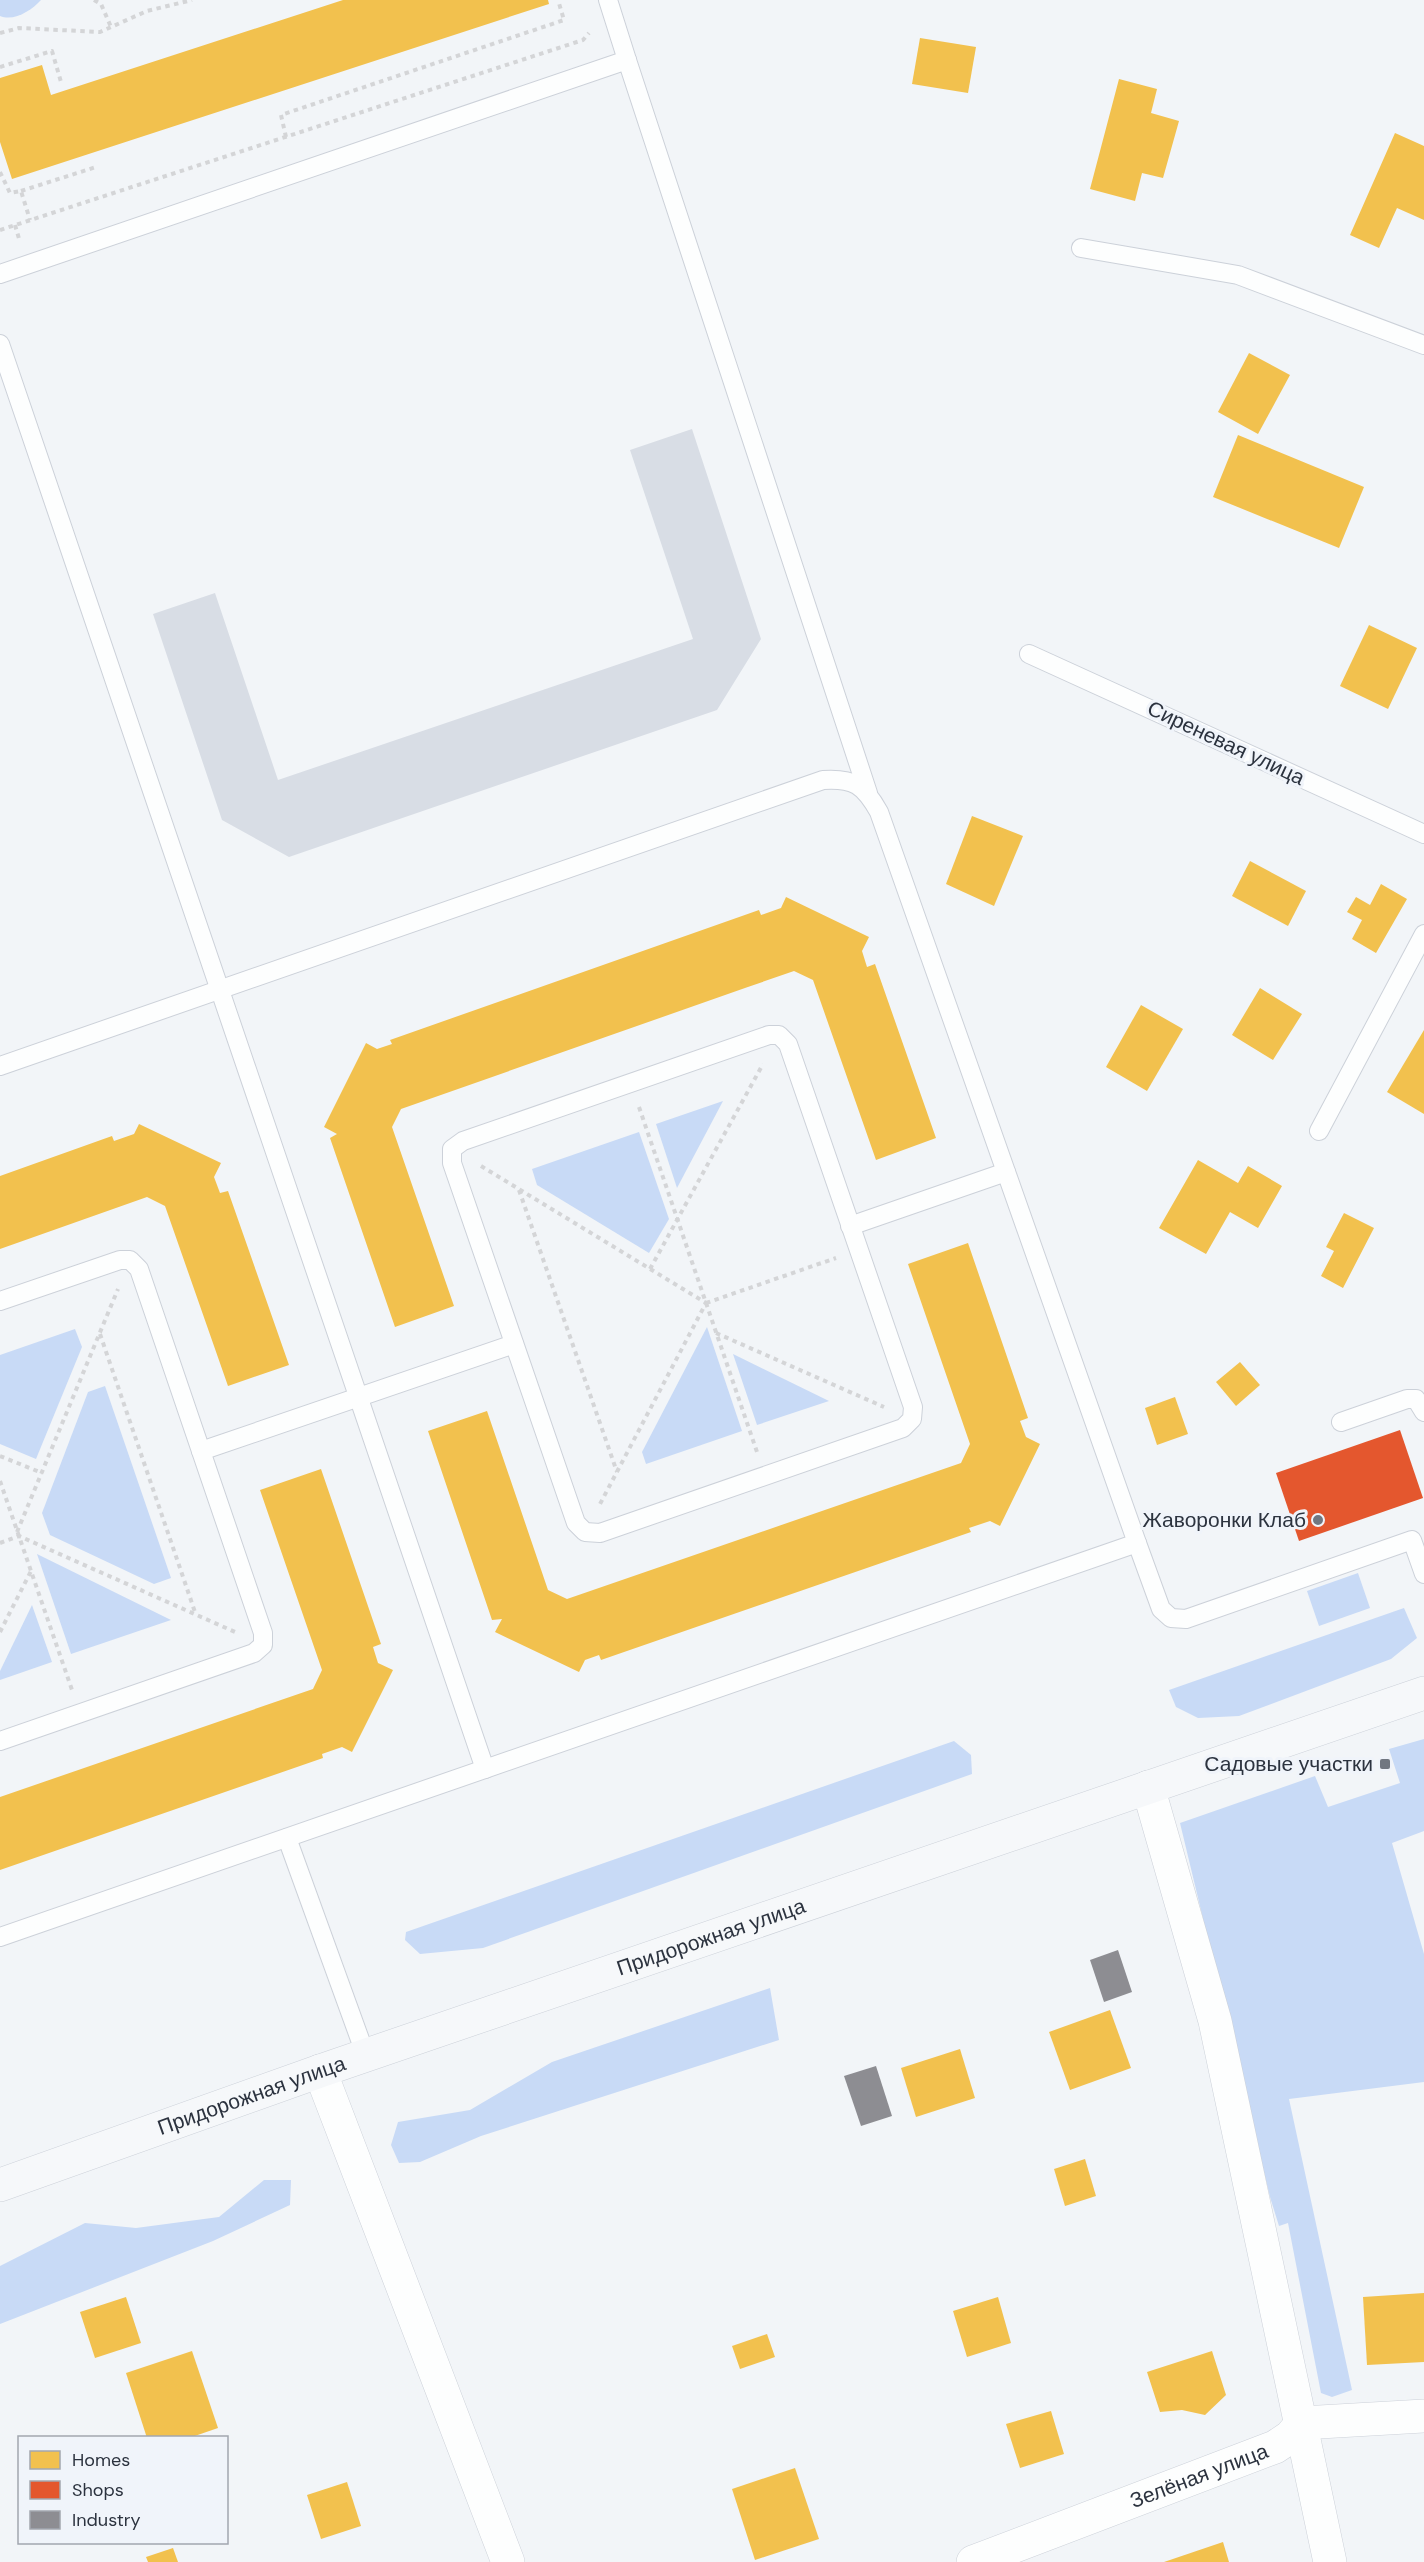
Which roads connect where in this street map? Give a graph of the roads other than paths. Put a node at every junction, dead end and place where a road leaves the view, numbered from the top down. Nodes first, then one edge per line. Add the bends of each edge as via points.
1 (608, 0) edge
2 (627, 60) junction
3 (1081, 248) dead end
4 (0, 274) edge
5 (0, 345) edge
6 (1424, 345) edge
7 (1029, 654) dead end
8 (868, 793) junction
9 (1424, 834) edge
10 (1424, 934) edge
11 (218, 990) junction
12 (0, 1066) edge
13 (1319, 1131) dead end
14 (1006, 1172) junction
15 (850, 1226) junction
16 (0, 1301) edge
17 (514, 1344) junction
18 (357, 1398) junction
19 (1424, 1412) edge
20 (1341, 1422) dead end
21 (201, 1451) junction
22 (1418, 1537) edge
23 (1137, 1543) junction
24 (1424, 1574) edge
25 (1424, 1693) edge
26 (0, 1741) edge
27 (485, 1769) junction
28 (1148, 1787) junction
29 (287, 1838) junction
30 (0, 1937) edge
31 (366, 2056) junction
32 (320, 2071) junction
33 (0, 2185) edge
34 (1424, 2416) edge
35 (1302, 2423) junction
36 (508, 2562) edge
37 (973, 2562) edge
38 (1330, 2562) edge

1 - 2 lane
2 - 4 lane
2 - 8 lane
3 - 6 lane via 1238,275
5 - 11 lane
7 - 9 lane, Сиреневая улица
8 - 11 lane via 841,779 823,780
8 - 14 lane via 879,812
10 - 13 lane
11 - 12 lane
11 - 18 lane
14 - 15 lane
14 - 23 lane
15 - 17 lane via 913,1407 912,1419 903,1428 600,1533 585,1532 576,1523
15 - 17 lane via 788,1044 779,1035 769,1035 463,1141 452,1149 452,1163
16 - 21 lane via 120,1260 130,1260 139,1269
17 - 18 lane
18 - 21 lane
18 - 27 lane
19 - 20 lane via 1416,1399 1407,1399
21 - 26 lane via 263,1633 263,1644 254,1653
22 - 23 lane via 1186,1619 1171,1618 1161,1609
22 - 24 lane
23 - 27 lane
25 - 28 main road, Придорожная улица
27 - 29 lane
28 - 31 main road, Придорожная улица
28 - 35 street via 1215,2021
29 - 30 lane
29 - 31 lane
31 - 32 main road, Придорожная улица
32 - 33 main road, Придорожная улица
32 - 36 street
34 - 35 street
35 - 37 street, Зелёная улица via 1275,2447
35 - 38 street

